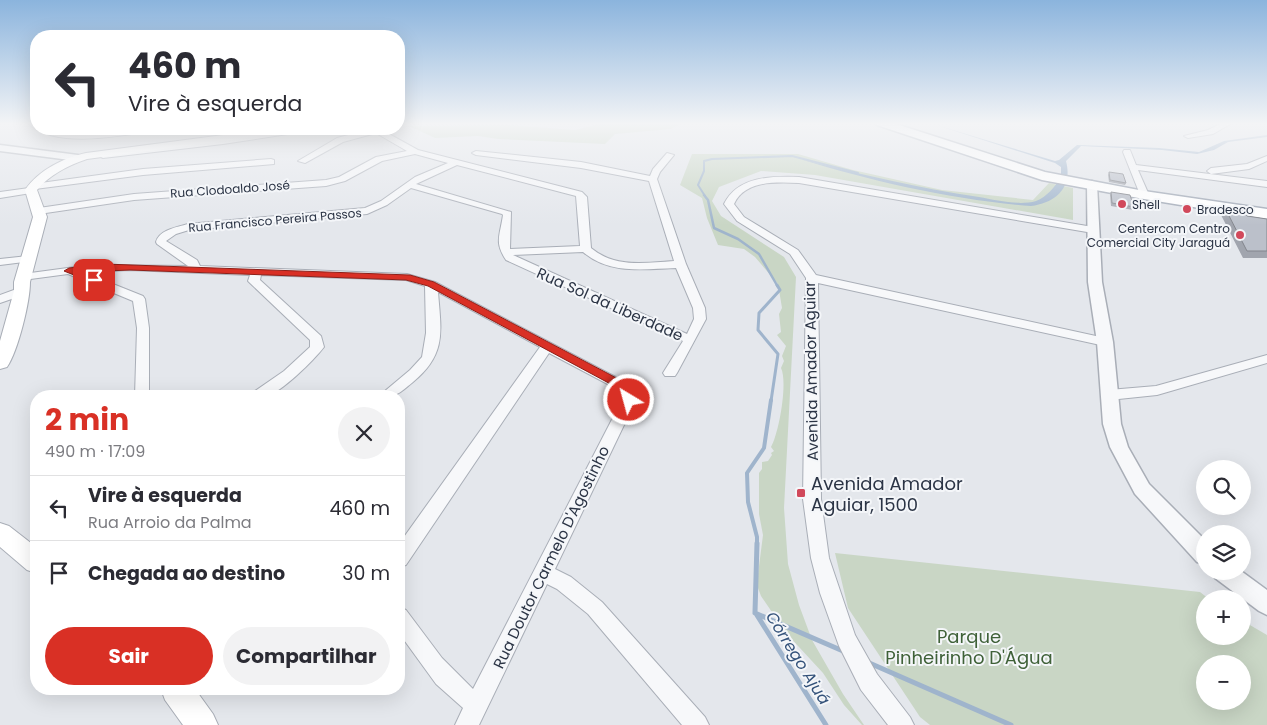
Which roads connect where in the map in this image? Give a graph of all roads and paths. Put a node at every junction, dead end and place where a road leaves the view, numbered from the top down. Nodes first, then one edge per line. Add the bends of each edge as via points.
1 (84, 157) edge
2 (310, 157) edge
3 (390, 157) edge
4 (434, 157) edge
5 (468, 157) edge
6 (515, 157) edge
7 (668, 157) edge
8 (981, 157) edge
9 (990, 157) edge
10 (1130, 157) edge
11 (302, 161) dead end
12 (1265, 161) edge
13 (271, 162) dead end
14 (458, 163) junction
15 (1134, 167) junction
16 (1222, 170) junction
17 (1175, 172) junction
18 (1056, 178) junction
19 (654, 179) junction
20 (1243, 181) junction
21 (1267, 184) edge
22 (409, 185) junction
23 (1092, 185) junction
24 (32, 188) junction
25 (1144, 194) junction
26 (0, 195) edge
27 (39, 211) junction
28 (1267, 212) edge
29 (1093, 230) junction
30 (586, 249) junction
31 (543, 251) junction
32 (505, 252) junction
33 (28, 259) junction
34 (0, 262) edge
35 (680, 264) junction
36 (529, 267) junction
37 (195, 269) junction
38 (69, 271) junction
39 (256, 271) junction
40 (812, 278) junction
41 (22, 284) junction
42 (431, 284) junction
43 (0, 299) edge
44 (690, 340) junction
45 (1105, 342) junction
46 (548, 345) junction
47 (1267, 359) edge
48 (0, 363) edge
49 (670, 373) dead end
50 (142, 390) edge
51 (266, 390) edge
52 (393, 390) edge
53 (1109, 395) junction
54 (0, 533) edge
55 (1196, 546) edge
56 (405, 550) edge
57 (30, 555) edge
58 (544, 572) junction
59 (1235, 580) edge
60 (1267, 604) edge
61 (405, 624) edge
62 (180, 695) edge
63 (478, 704) junction
64 (199, 724) edge
65 (467, 725) edge
66 (697, 725) edge
67 (902, 725) edge

1 - 24 main road via 61,166
2 - 11 street
3 - 27 street, Rua Clodoaldo José via 326,183 134,197
4 - 14 street
5 - 14 street, Rua Francisco Pereira Passos
6 - 19 street
7 - 19 street via 656,171
8 - 18 main road
9 - 18 main road
10 - 15 street
12 - 16 street
13 - 24 street via 152,171
14 - 22 street, Rua Francisco Pereira Passos
14 - 30 street via 579,194 582,197
15 - 17 street
15 - 25 street
16 - 17 street
16 - 20 street
17 - 20 street
18 - 23 main road
19 - 35 street
20 - 21 street
22 - 32 street via 508,214
22 - 37 street, Rua Francisco Pereira Passos via 367,211 188,227 162,238 161,242 193,262
23 - 25 main road
23 - 29 street
24 - 26 street
24 - 27 main road
25 - 28 main road
27 - 33 main road via 37,233
29 - 40 street, Avenida Amador Aguiar via 816,181 772,180 751,184 730,198 728,204 738,217 794,252
29 - 45 street via 1095,282
30 - 31 street
30 - 35 street via 618,266
31 - 32 street
31 - 36 street, Rua Sol da Liberdade via 532,258
32 - 36 street, Rua Sol da Liberdade
33 - 34 street
33 - 41 main road
35 - 44 street via 699,308 700,319
36 - 44 street, Rua Sol da Liberdade
37 - 38 street, Rua Doutor Carmelo D'Agostinho via 104,267
37 - 39 street, Rua Doutor Carmelo D'Agostinho
38 - 41 street, Rua Doutor Carmelo D'Agostinho
38 - 50 street via 139,299 144,328
39 - 42 street, Rua Doutor Carmelo D'Agostinho via 395,276
39 - 51 street via 254,281 316,339 317,347 294,371
40 - 45 street
40 - 67 street, Avenida Amador Aguiar via 812,499 820,558 846,639 869,682
41 - 43 street, Rua Doutor Carmelo D'Agostinho
41 - 48 main road via 9,341
42 - 46 street, Rua Doutor Carmelo D'Agostinho
42 - 52 street via 430,356
44 - 49 street
45 - 53 street
46 - 56 street
46 - 58 street, Rua Doutor Carmelo D'Agostinho via 622,386 629,393 629,400
47 - 53 street via 1158,390
53 - 55 street via 1112,424 1119,447 1142,488
54 - 57 main road
58 - 63 street, Rua Doutor Carmelo D'Agostinho
58 - 66 street via 564,583 595,608
59 - 60 street
61 - 63 street via 452,686
62 - 64 main road
63 - 65 street, Rua Doutor Carmelo D'Agostinho

